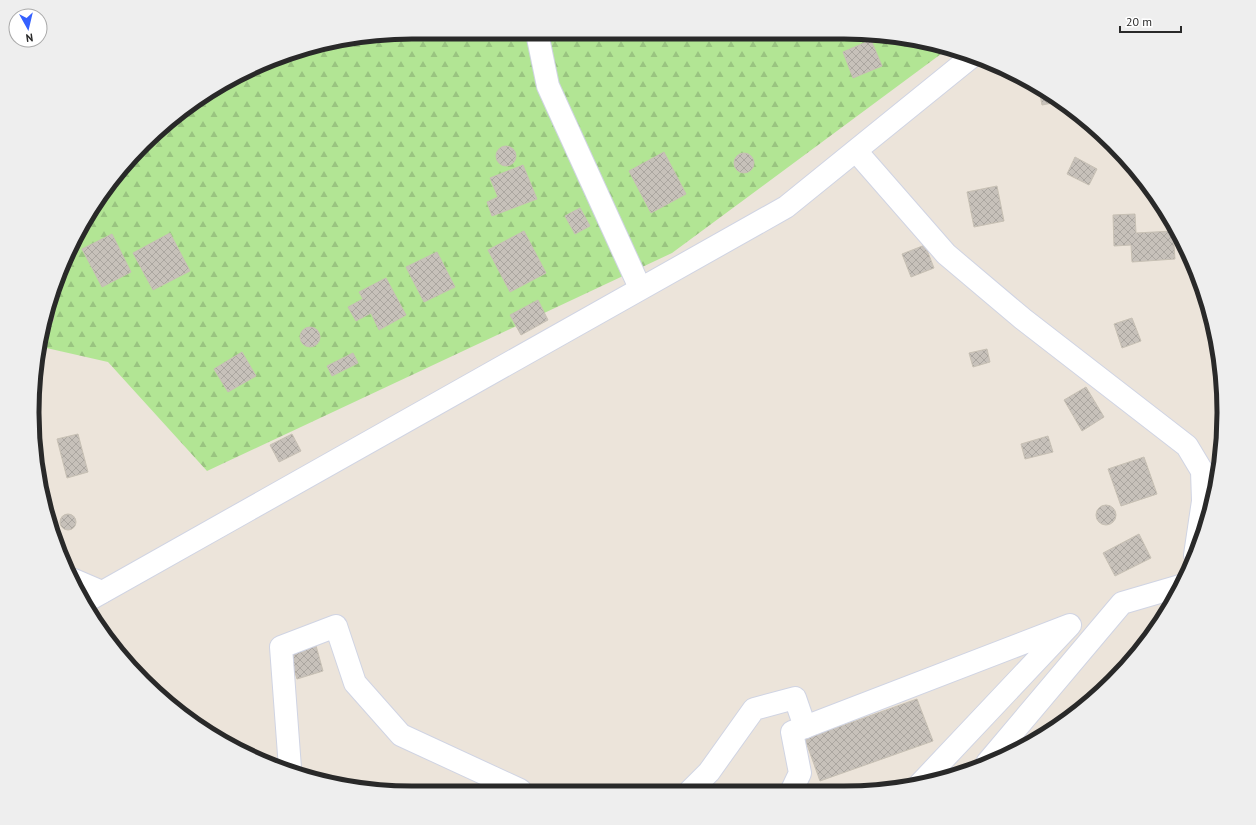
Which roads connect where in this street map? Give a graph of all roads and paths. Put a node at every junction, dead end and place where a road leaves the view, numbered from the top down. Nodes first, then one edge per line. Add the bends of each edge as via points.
1 (538, 39) edge
2 (967, 60) edge
3 (856, 151) junction
4 (640, 288) junction
5 (1200, 524) edge
6 (81, 583) edge
7 (1173, 588) edge
8 (102, 592) junction
9 (89, 599) edge
10 (805, 727) junction
11 (995, 754) edge
12 (290, 765) edge
13 (927, 776) edge
14 (497, 780) junction
15 (485, 786) edge
16 (511, 786) edge
17 (695, 786) edge
18 (794, 786) edge

1 - 4 street via 548,86
2 - 3 street
3 - 4 street via 786,207
3 - 5 street via 946,254 1023,319 1187,446 1202,471 1203,501
4 - 8 street
6 - 8 street
7 - 11 street via 1122,603
8 - 9 street
10 - 13 street via 1070,625
10 - 17 street via 795,698 754,709 709,772
10 - 18 street via 792,732 800,774
12 - 14 street via 281,647 336,626 356,683 402,735
14 - 15 street
14 - 16 street

